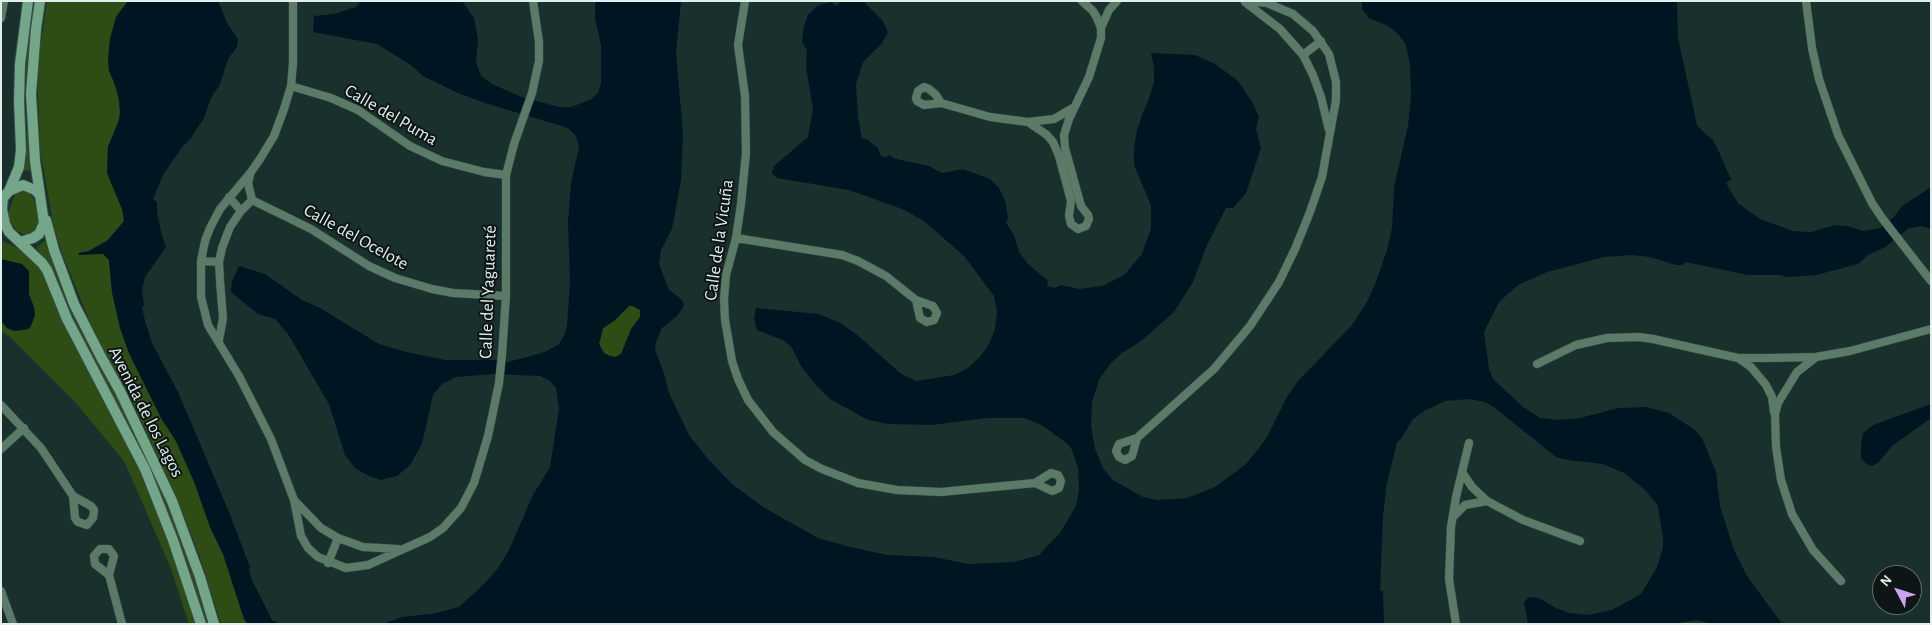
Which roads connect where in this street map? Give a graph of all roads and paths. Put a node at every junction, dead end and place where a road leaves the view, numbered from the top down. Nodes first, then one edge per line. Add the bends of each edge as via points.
1 (4, 1) edge
2 (28, 1) edge
3 (40, 1) edge
4 (292, 1) edge
5 (533, 1) edge
6 (745, 1) edge
7 (1082, 1) edge
8 (1117, 1) edge
9 (1245, 1) edge
10 (1806, 1) edge
11 (1, 18) edge
12 (1101, 28) junction
13 (1321, 41) junction
14 (1303, 55) junction
15 (290, 86) junction
16 (941, 103) dead end
17 (1075, 106) junction
18 (1028, 122) junction
19 (1330, 134) junction
20 (1064, 135) junction
21 (1052, 141) junction
22 (251, 172) junction
23 (506, 175) junction
24 (239, 186) junction
25 (249, 187) junction
26 (40, 195) junction
27 (4, 197) edge
28 (229, 197) junction
29 (252, 200) junction
30 (1081, 206) junction
31 (1071, 209) junction
32 (241, 211) junction
33 (45, 216) junction
34 (1, 237) edge
35 (736, 238) junction
36 (17, 240) junction
37 (201, 261) junction
38 (219, 262) junction
39 (1931, 281) edge
40 (506, 296) junction
41 (916, 300) dead end
42 (1931, 329) edge
43 (219, 340) junction
44 (1816, 357) junction
45 (1738, 358) junction
46 (1537, 364) dead end
47 (1, 405) edge
48 (1775, 414) junction
49 (24, 428) junction
50 (1137, 438) dead end
51 (1469, 442) dead end
52 (1, 449) edge
53 (1462, 472) junction
54 (1035, 483) dead end
55 (74, 496) dead end
56 (294, 500) junction
57 (1487, 501) junction
58 (1452, 517) junction
59 (338, 538) junction
60 (1580, 541) dead end
61 (400, 549) junction
62 (328, 562) junction
63 (109, 576) dead end
64 (1841, 581) dead end
65 (1, 591) edge
66 (12, 624) edge
67 (122, 624) edge
68 (201, 624) edge
69 (214, 624) edge
70 (1456, 624) edge

1 - 11 street
2 - 27 street via 20,64 21,150 18,167
3 - 26 street via 31,94
4 - 15 street, Calle del Yaguareté via 294,47
5 - 23 street, Calle del Yaguareté via 539,60
6 - 35 street, Calle de la Vicuña via 738,45 745,96 746,153
7 - 12 street via 1093,11
8 - 12 street
9 - 13 street via 1267,3 1293,14
9 - 14 street via 1280,29
10 - 39 street via 1812,48 1828,106 1852,165 1882,218
12 - 17 street via 1095,60
13 - 14 street
13 - 19 street via 1336,82
14 - 19 street via 1321,98
15 - 22 street, Calle del Yaguareté via 274,136
15 - 23 street, Calle del Puma via 358,110 425,154 461,167
16 - 18 street via 990,117
17 - 18 street via 1054,119
17 - 20 street
18 - 21 street via 1041,129
19 - 50 street via 1322,176 1310,212 1295,249 1264,306 1214,369
20 - 21 street
20 - 30 street
21 - 31 street via 1070,195
22 - 24 street, Calle del Yaguareté
22 - 25 street
23 - 40 street, Calle del Yaguareté
24 - 25 street
24 - 28 street, Calle del Yaguareté
25 - 29 street
26 - 27 street via 23,186
26 - 33 street
27 - 36 street via 2,217
28 - 32 street
28 - 37 street, Calle del Yaguareté via 210,228
29 - 32 street
29 - 40 street, Calle del Ocelote via 311,229 368,266 395,278 446,292
30 - 31 street
30 - 31 street via 1089,219 1082,228 1071,224
32 - 38 street via 226,236
33 - 36 street via 39,234 26,241
33 - 69 street, Avenida de los Lagos via 74,304 172,501
34 - 36 street
35 - 41 street via 842,255 886,276
35 - 54 street, Calle de la Vicuña via 726,275 724,298 724,320 732,361 748,400 788,447 822,469 878,487 941,492
36 - 68 street, Avenida de los Lagos via 47,270 67,319 145,470 174,540
37 - 38 street
37 - 43 street, Calle del Yaguareté via 201,297 206,318
38 - 43 street via 223,318
40 - 61 street, Calle del Yaguareté via 499,384 488,436 469,496 443,528 418,543
42 - 44 street
43 - 56 street, Calle del Yaguareté via 272,439
44 - 45 street
44 - 48 street via 1791,379
45 - 46 street via 1653,338 1623,337 1576,345
45 - 48 street via 1751,367 1766,385
47 - 49 street
48 - 64 street via 1781,480 1792,514 1813,550
49 - 52 street
49 - 55 street via 42,448
51 - 53 street
53 - 57 street
53 - 58 street
56 - 59 street, Calle del Yaguareté via 321,528
56 - 62 street, Calle del Yaguareté via 301,536 312,552
57 - 58 street via 1465,505
57 - 60 street via 1523,520
58 - 70 street via 1449,553
59 - 61 street, Calle del Yaguareté via 363,547
59 - 62 street
61 - 62 street, Calle del Yaguareté via 360,567 346,568
63 - 67 street
65 - 66 street

